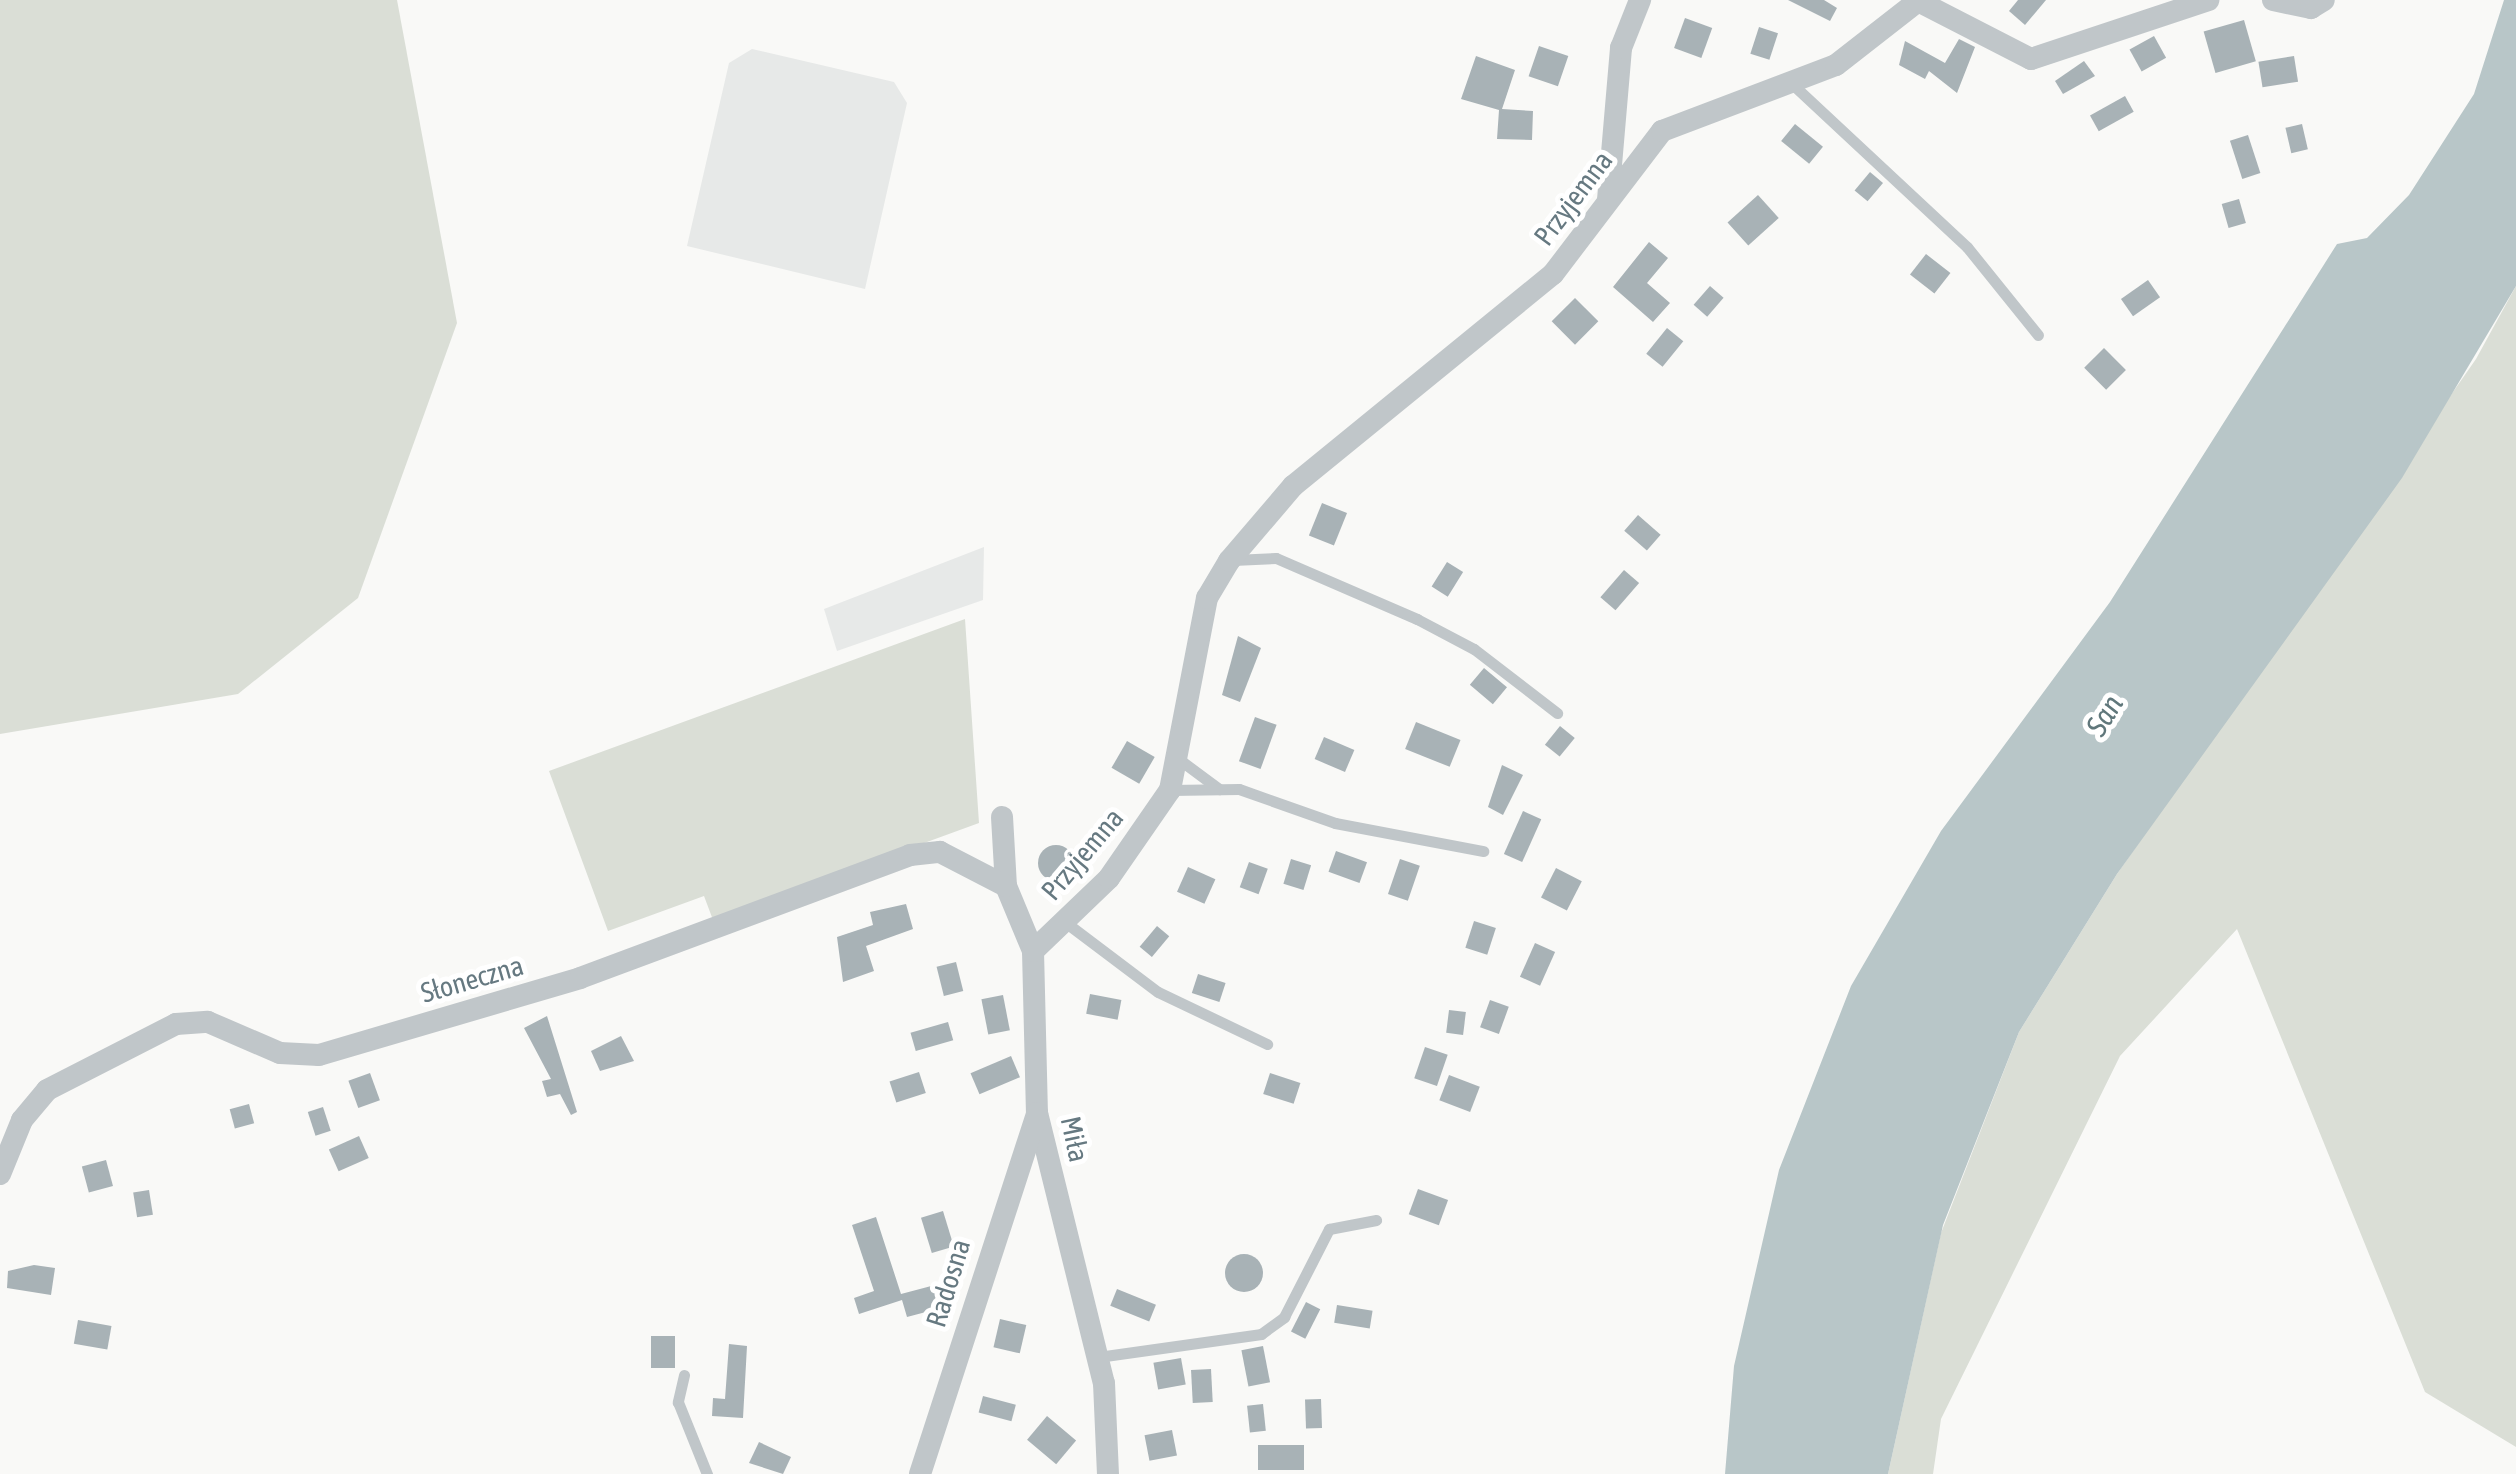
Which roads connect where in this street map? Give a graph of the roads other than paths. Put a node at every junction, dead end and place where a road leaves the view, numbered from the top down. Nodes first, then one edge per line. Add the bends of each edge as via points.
1 (1640, 0) edge
2 (2208, 0) edge
3 (2274, 0) edge
4 (2324, 0) edge
5 (1790, 82) junction
6 (1608, 200) junction
7 (2038, 335) dead end
8 (1229, 560) junction
9 (1557, 713) dead end
10 (1180, 760) junction
11 (1220, 789) junction
12 (1170, 790) junction
13 (1002, 817) dead end
14 (1483, 851) dead end
15 (1006, 886) junction
16 (1065, 922) junction
17 (1034, 951) junction
18 (1267, 1044) dead end
19 (1037, 1113) junction
20 (0, 1174) edge
21 (1376, 1220) dead end
22 (1098, 1358) junction
23 (684, 1375) dead end
24 (707, 1474) edge
25 (920, 1474) edge
26 (1108, 1474) edge

1 - 6 street via 1621,48
2 - 5 street, Przyjemna via 2031,59 1918,1 1836,66
3 - 4 street via 2311,8
5 - 6 street, Przyjemna via 1662,131
5 - 7 lane via 1967,248
6 - 8 street, Przyjemna via 1553,274 1293,486
8 - 9 lane via 1276,558 1417,619 1474,648
8 - 10 street, Przyjemna via 1207,598
10 - 11 lane
10 - 12 street, Przyjemna
11 - 12 lane
11 - 14 lane
12 - 16 street, Przyjemna
13 - 15 street, Miła
15 - 17 street, Miła
15 - 20 street, Słoneczna via 940,852 910,855 580,978 319,1055 280,1053 208,1022 176,1024 47,1090 22,1120
16 - 17 street, Przyjemna
16 - 18 lane via 1158,992
17 - 19 street, Miła
19 - 22 street, Miła
19 - 25 street, Radosna
21 - 22 lane via 1328,1229 1284,1316 1261,1334
22 - 26 street, Miła
23 - 24 lane via 678,1402

